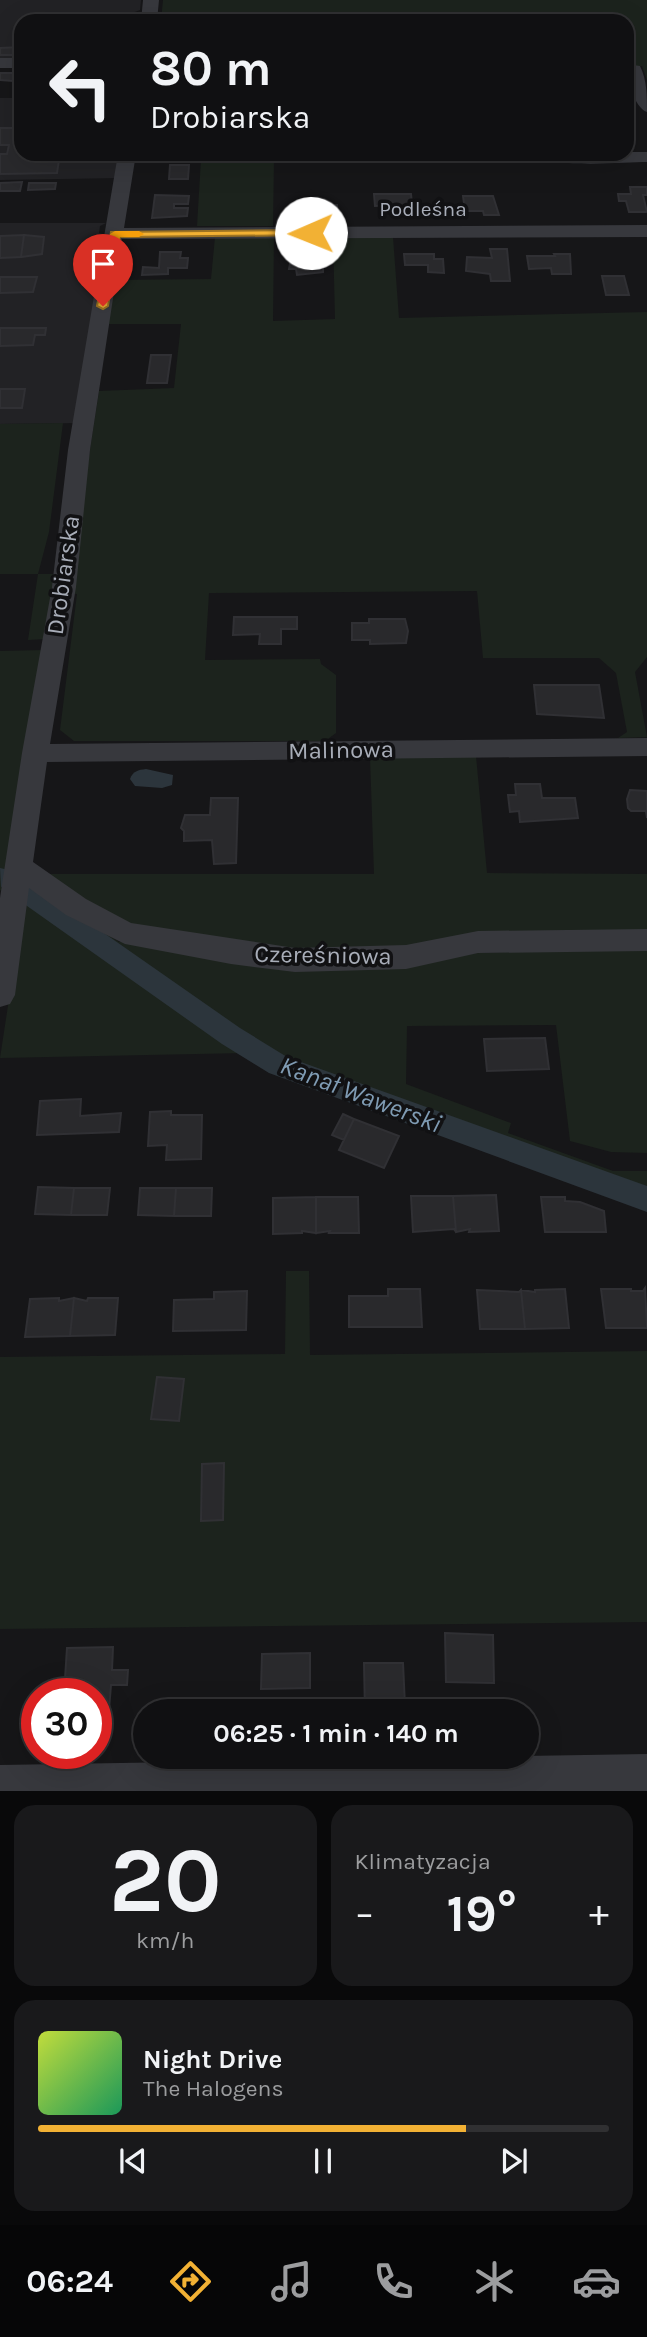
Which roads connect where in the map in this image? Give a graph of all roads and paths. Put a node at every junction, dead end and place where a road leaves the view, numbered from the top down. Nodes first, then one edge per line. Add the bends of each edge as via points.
1 (634, 78) edge
2 (647, 107) edge
3 (126, 161) edge
4 (647, 231) edge
5 (115, 234) junction
6 (647, 747) edge
7 (35, 752) junction
8 (19, 866) junction
9 (647, 940) edge
10 (0, 995) edge
11 (647, 1774) edge
12 (0, 1785) edge

1 - 2 street
3 - 5 street, Drobiarska
4 - 5 street, Podleśna
5 - 7 street, Drobiarska
6 - 7 street, Malinowa
7 - 8 street, Drobiarska
8 - 9 street, Czereśniowa via 76,907 125,933 244,954 295,960 406,957 478,942
8 - 10 street, Drobiarska
11 - 12 street

